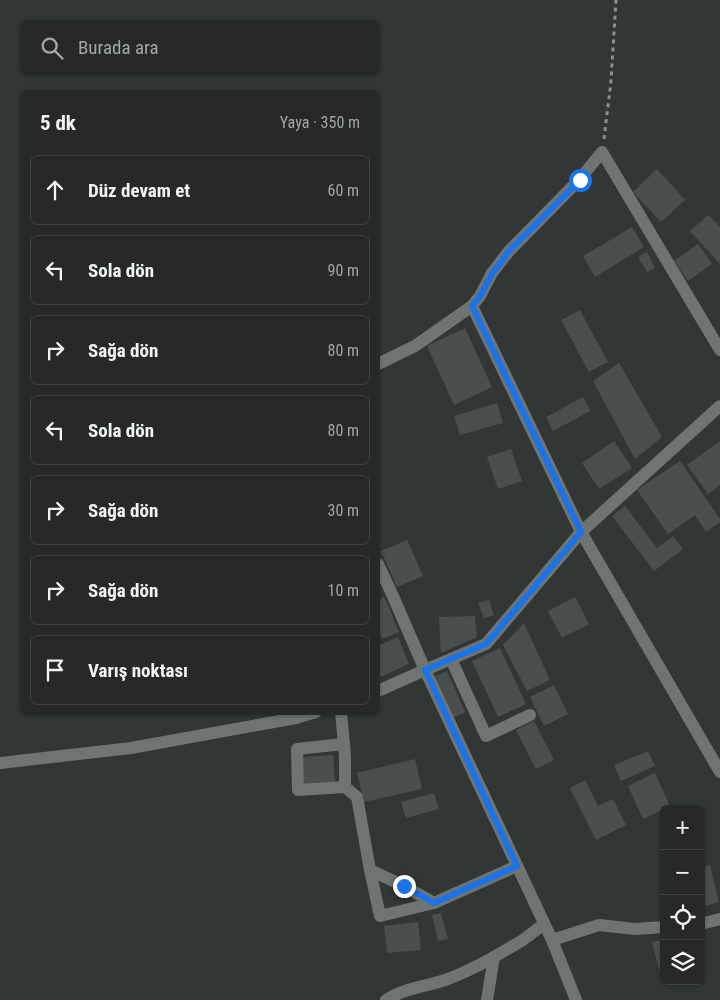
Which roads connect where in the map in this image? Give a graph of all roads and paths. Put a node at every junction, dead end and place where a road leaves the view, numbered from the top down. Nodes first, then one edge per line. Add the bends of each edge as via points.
1 (616, 0) edge
2 (602, 152) junction
3 (472, 306) junction
4 (720, 350) edge
5 (380, 363) edge
6 (720, 406) edge
7 (581, 532) junction
8 (380, 568) edge
9 (451, 659) junction
10 (425, 670) junction
11 (380, 690) edge
12 (306, 715) edge
13 (341, 715) edge
14 (530, 715) dead end
15 (344, 744) junction
16 (0, 764) edge
17 (720, 772) edge
18 (344, 787) junction
19 (517, 866) junction
20 (370, 870) junction
21 (434, 903) junction
22 (720, 919) edge
23 (705, 923) edge
24 (544, 924) junction
25 (660, 927) edge
26 (552, 940) junction
27 (494, 958) junction
28 (386, 1000) edge
29 (487, 1000) edge
30 (576, 1000) edge

1 - 2 path
2 - 3 street via 580,180 509,251
2 - 4 street
3 - 5 street via 415,346
3 - 7 street
6 - 7 street
7 - 9 street via 486,644
7 - 17 street
8 - 10 street
9 - 10 street
9 - 14 street via 486,736
10 - 11 street
10 - 19 street
12 - 16 street via 132,748
13 - 15 street
15 - 18 street
15 - 18 street via 297,749 298,790
18 - 20 street via 357,796
19 - 21 street
19 - 24 street
20 - 21 street
20 - 21 street via 380,916
22 - 23 street
24 - 26 street
24 - 27 street
25 - 26 street via 635,930 599,925
26 - 30 street
27 - 28 street via 473,969 397,993
27 - 29 street

